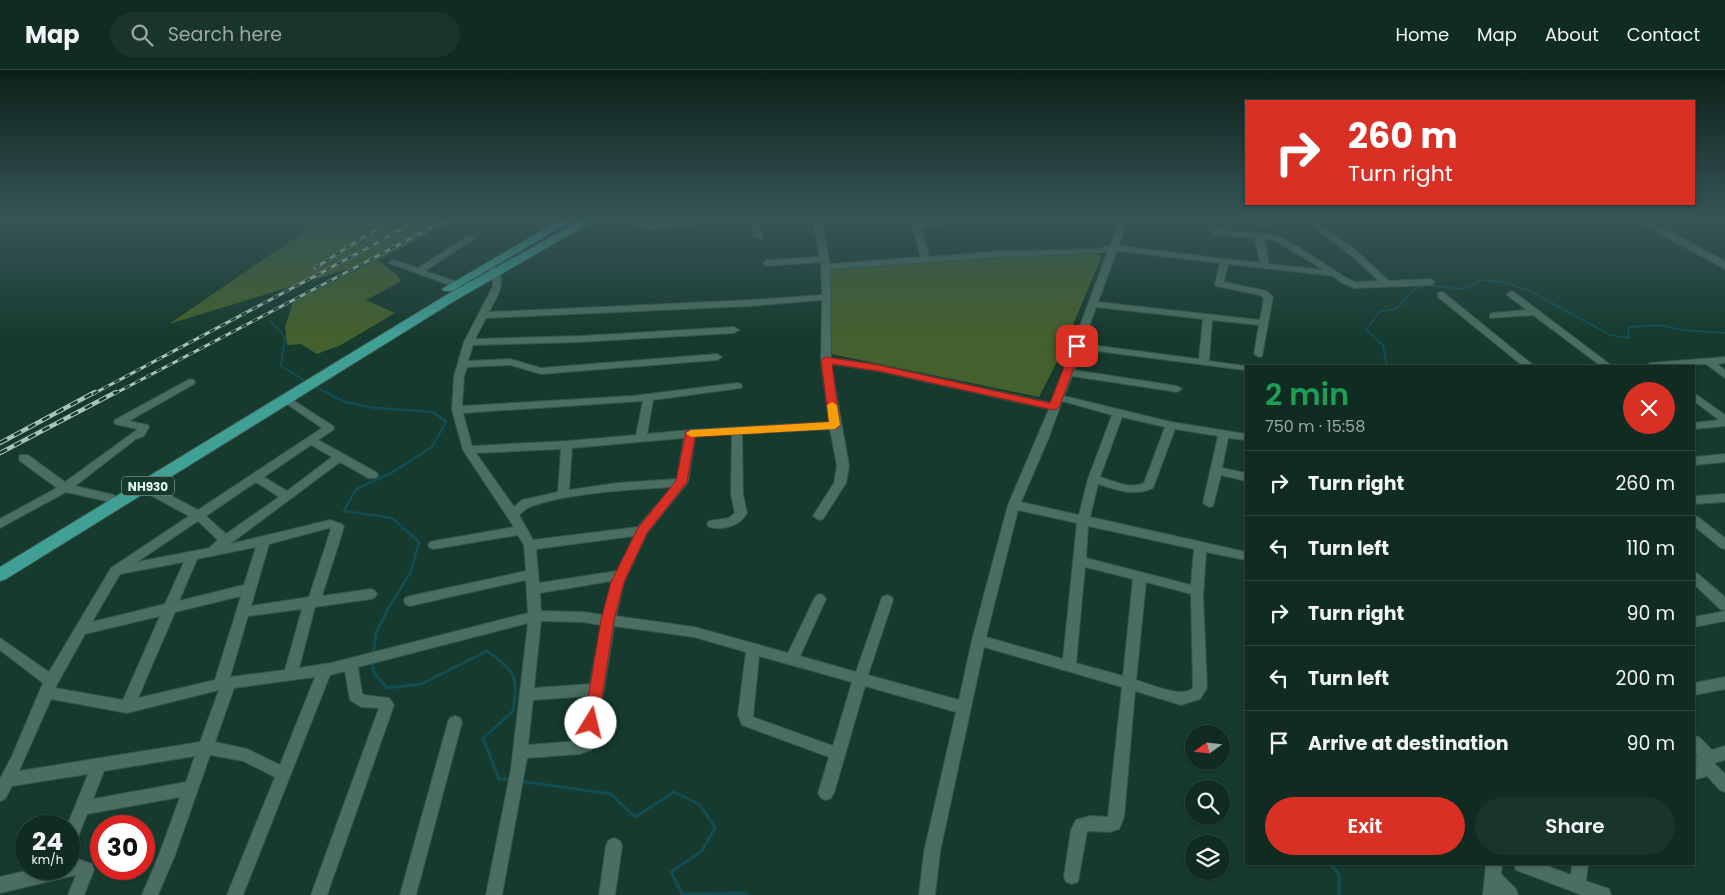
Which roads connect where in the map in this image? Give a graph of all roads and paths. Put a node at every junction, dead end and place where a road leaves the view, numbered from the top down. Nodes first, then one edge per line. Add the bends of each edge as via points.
1 (439, 258) edge
2 (508, 258) edge
3 (512, 258) edge
4 (825, 258) edge
5 (945, 258) edge
6 (1109, 258) edge
7 (1203, 258) edge
8 (1264, 258) edge
9 (1310, 258) edge
10 (1360, 258) edge
11 (1711, 258) edge
12 (926, 260) joint
13 (1225, 261) junction
14 (393, 262) dead end
15 (767, 263) dead end
16 (826, 263) junction
17 (1265, 266) junction
18 (1725, 266) edge
19 (493, 268) junction
20 (418, 272) junction
21 (1335, 274) junction
22 (1431, 282) dead end
23 (455, 284) junction
24 (1387, 284) junction
25 (1511, 294) dead end
26 (1441, 295) dead end
27 (826, 297) junction
28 (1094, 304) junction
29 (1535, 312) junction
30 (482, 315) junction
31 (1208, 316) junction
32 (1493, 316) dead end
33 (1265, 322) junction
34 (734, 330) dead end
35 (469, 342) junction
36 (1077, 346) junction
37 (1259, 354) dead end
38 (717, 357) dead end
39 (826, 360) junction
40 (1725, 360) edge
41 (1708, 361) junction
42 (1204, 363) junction
43 (462, 364) junction
44 (1528, 365) edge
45 (1606, 365) edge
46 (1666, 365) edge
47 (328, 368) junction
48 (1242, 368) dead end
49 (1066, 372) junction
50 (1725, 375) edge
51 (190, 382) dead end
52 (737, 386) dead end
53 (1178, 389) dead end
54 (289, 394) junction
55 (649, 397) junction
56 (1695, 397) edge
57 (1056, 402) junction
58 (457, 410) junction
59 (1118, 413) junction
60 (1725, 422) edge
61 (835, 425) junction
62 (1171, 426) junction
63 (1695, 426) edge
64 (737, 430) junction
65 (690, 433) junction
66 (1224, 433) junction
67 (1245, 437) edge
68 (641, 438) junction
69 (311, 441) junction
70 (567, 445) junction
71 (468, 450) junction
72 (340, 457) junction
73 (24, 458) dead end
74 (1725, 458) edge
75 (1695, 461) edge
76 (1216, 470) junction
77 (372, 475) dead end
78 (257, 477) junction
79 (1245, 477) edge
80 (1094, 479) junction
81 (682, 482) junction
82 (145, 487) junction
83 (65, 488) junction
84 (563, 495) junction
85 (287, 497) junction
86 (110, 498) junction
87 (1725, 498) edge
88 (1695, 500) edge
89 (1209, 502) dead end
90 (1014, 505) junction
91 (513, 514) junction
92 (199, 516) junction
93 (819, 516) dead end
94 (1084, 520) junction
95 (1695, 521) edge
96 (0, 524) edge
97 (713, 524) dead end
98 (522, 530) junction
99 (642, 531) junction
100 (225, 540) junction
101 (264, 541) junction
102 (434, 545) dead end
103 (530, 545) junction
104 (1725, 545) edge
105 (1200, 546) junction
106 (213, 551) junction
107 (193, 555) junction
108 (1245, 556) edge
109 (1080, 561) junction
110 (0, 565) edge
111 (115, 571) junction
112 (532, 574) junction
113 (621, 574) junction
114 (0, 575) edge
115 (1140, 576) junction
116 (1695, 578) edge
117 (250, 589) junction
118 (534, 589) junction
119 (1198, 591) junction
120 (372, 594) dead end
121 (820, 599) dead end
122 (887, 600) dead end
123 (410, 601) dead end
124 (312, 602) junction
125 (1725, 605) edge
126 (170, 609) junction
127 (243, 612) junction
128 (535, 616) junction
129 (1725, 616) edge
130 (608, 620) junction
131 (1695, 622) edge
132 (81, 630) junction
133 (979, 640) junction
134 (0, 643) edge
135 (752, 648) junction
136 (792, 660) junction
137 (356, 663) junction
138 (1069, 667) junction
139 (325, 670) junction
140 (290, 675) junction
141 (861, 680) junction
142 (1725, 683) edge
143 (225, 684) junction
144 (1130, 684) junction
145 (49, 687) junction
146 (597, 689) junction
147 (1695, 689) edge
148 (526, 695) junction
149 (127, 707) junction
150 (964, 708) junction
151 (454, 722) dead end
152 (1695, 743) edge
153 (206, 748) junction
154 (520, 752) junction
155 (1725, 753) edge
156 (838, 754) junction
157 (1710, 763) junction
158 (99, 764) junction
159 (1695, 772) edge
160 (284, 775) junction
161 (1725, 785) edge
162 (3, 787) edge
163 (191, 788) junction
164 (826, 793) dead end
165 (82, 808) junction
166 (79, 815) edge
167 (614, 846) dead end
168 (1525, 865) edge
169 (1580, 865) edge
170 (80, 868) edge
171 (1493, 870) edge
172 (1072, 876) dead end
173 (20, 880) edge
174 (1578, 884) junction
175 (0, 885) edge
176 (927, 890) edge
177 (76, 895) edge
178 (150, 895) edge
179 (235, 895) edge
180 (319, 895) edge
181 (408, 895) edge
182 (494, 895) edge
183 (607, 895) edge
184 (1491, 895) edge
185 (1510, 895) edge
186 (1604, 895) edge

1 - 20 street
2 - 19 highway, NH930
3 - 19 highway, NH930
4 - 16 street
5 - 12 street
6 - 28 street
7 - 13 street
8 - 17 street
9 - 21 street
10 - 24 street
11 - 18 main road
12 - 16 street
13 - 17 street
13 - 33 street via 1219,284 1269,297
14 - 20 street
15 - 16 street
16 - 27 street
17 - 21 street
19 - 23 highway, NH930
19 - 30 street via 497,286
19 - 47 highway, NH930
20 - 23 street
21 - 24 street via 1355,285
22 - 24 street
23 - 47 highway, NH930
25 - 29 street
26 - 44 street
27 - 30 street
27 - 39 street
28 - 31 street
28 - 36 street
29 - 32 street
29 - 45 street
30 - 35 street
31 - 33 street
31 - 42 street
33 - 37 street
34 - 35 street
35 - 43 street
36 - 42 street
36 - 49 street
38 - 43 street via 541,371 510,362
39 - 57 street
39 - 61 street
40 - 41 street
41 - 46 street
41 - 50 street
42 - 48 street
43 - 58 street
47 - 54 highway, NH930
49 - 53 street
49 - 57 street
51 - 83 street via 121,420 119,422 144,427 140,434
52 - 55 street
54 - 69 street via 330,428
54 - 82 highway, NH930
54 - 86 highway, NH930
55 - 58 street
55 - 68 street
56 - 60 street
57 - 59 street
57 - 90 street
58 - 71 street
59 - 62 street
59 - 80 street
60 - 63 street
61 - 64 street
61 - 93 street via 842,476
62 - 66 street
62 - 80 street via 1149,485 1145,488 1130,488
64 - 65 street
64 - 97 street via 737,495 742,513 734,521
65 - 68 street
65 - 81 street
66 - 67 street
66 - 76 street
68 - 70 street
69 - 72 street
69 - 78 street
70 - 71 street
70 - 84 street
71 - 91 street
72 - 77 street
72 - 85 street
73 - 83 street
74 - 75 street
76 - 79 street
76 - 89 street
78 - 85 street
78 - 92 street
80 - 94 street
81 - 84 street
81 - 99 street
82 - 92 street
82 - 114 highway, NH930
83 - 86 street
83 - 96 street
84 - 91 street via 526,503
85 - 100 street
86 - 110 highway, NH930
87 - 88 street
90 - 94 street
90 - 133 street
91 - 98 street
92 - 100 street
92 - 111 street
94 - 105 street
94 - 109 street
95 - 104 street
98 - 102 street
98 - 103 street
99 - 103 street
99 - 113 street
100 - 106 street
101 - 106 street
101 - 117 street
101 - 124 street via 330,524 338,527
103 - 112 street
105 - 108 street
105 - 119 street
106 - 107 street
107 - 111 street
107 - 126 street
109 - 115 street
109 - 138 street
111 - 132 street
112 - 118 street
112 - 123 street
113 - 118 street
113 - 130 street
115 - 119 street
115 - 144 street
116 - 125 street
117 - 126 street
117 - 127 street
118 - 128 street
119 - 144 street via 1198,694 1181,699
120 - 124 street
121 - 136 street
122 - 141 street
124 - 127 street
124 - 140 street
126 - 132 street
126 - 149 street
127 - 143 street
128 - 130 street
128 - 137 street
128 - 148 street
129 - 131 street
130 - 135 street via 694,632
130 - 146 street
132 - 145 street
133 - 138 street
133 - 150 street
134 - 145 street
135 - 136 street
135 - 156 street via 744,715 748,722
136 - 141 street
137 - 139 street
137 - 180 street via 355,696 361,701 384,702 387,705
138 - 144 street
139 - 140 street
139 - 160 street
140 - 143 street
141 - 150 street
141 - 156 street
142 - 147 street
143 - 149 street
143 - 153 street
144 - 172 street via 1116,817 1109,825 1082,825
145 - 149 street
145 - 162 street
146 - 148 street
146 - 154 street via 584,747
148 - 154 street
150 - 176 street via 932,852
151 - 181 street
152 - 157 street
153 - 158 street
153 - 160 street via 252,756
153 - 163 street
154 - 182 street
155 - 157 street
156 - 164 street
157 - 159 street
157 - 161 street
158 - 162 street
158 - 165 street
160 - 179 street
163 - 165 street
163 - 178 street
165 - 166 street
167 - 183 street
168 - 174 street
169 - 174 street
170 - 177 street via 86,870
171 - 184 street
171 - 185 street
173 - 175 street
174 - 186 street

